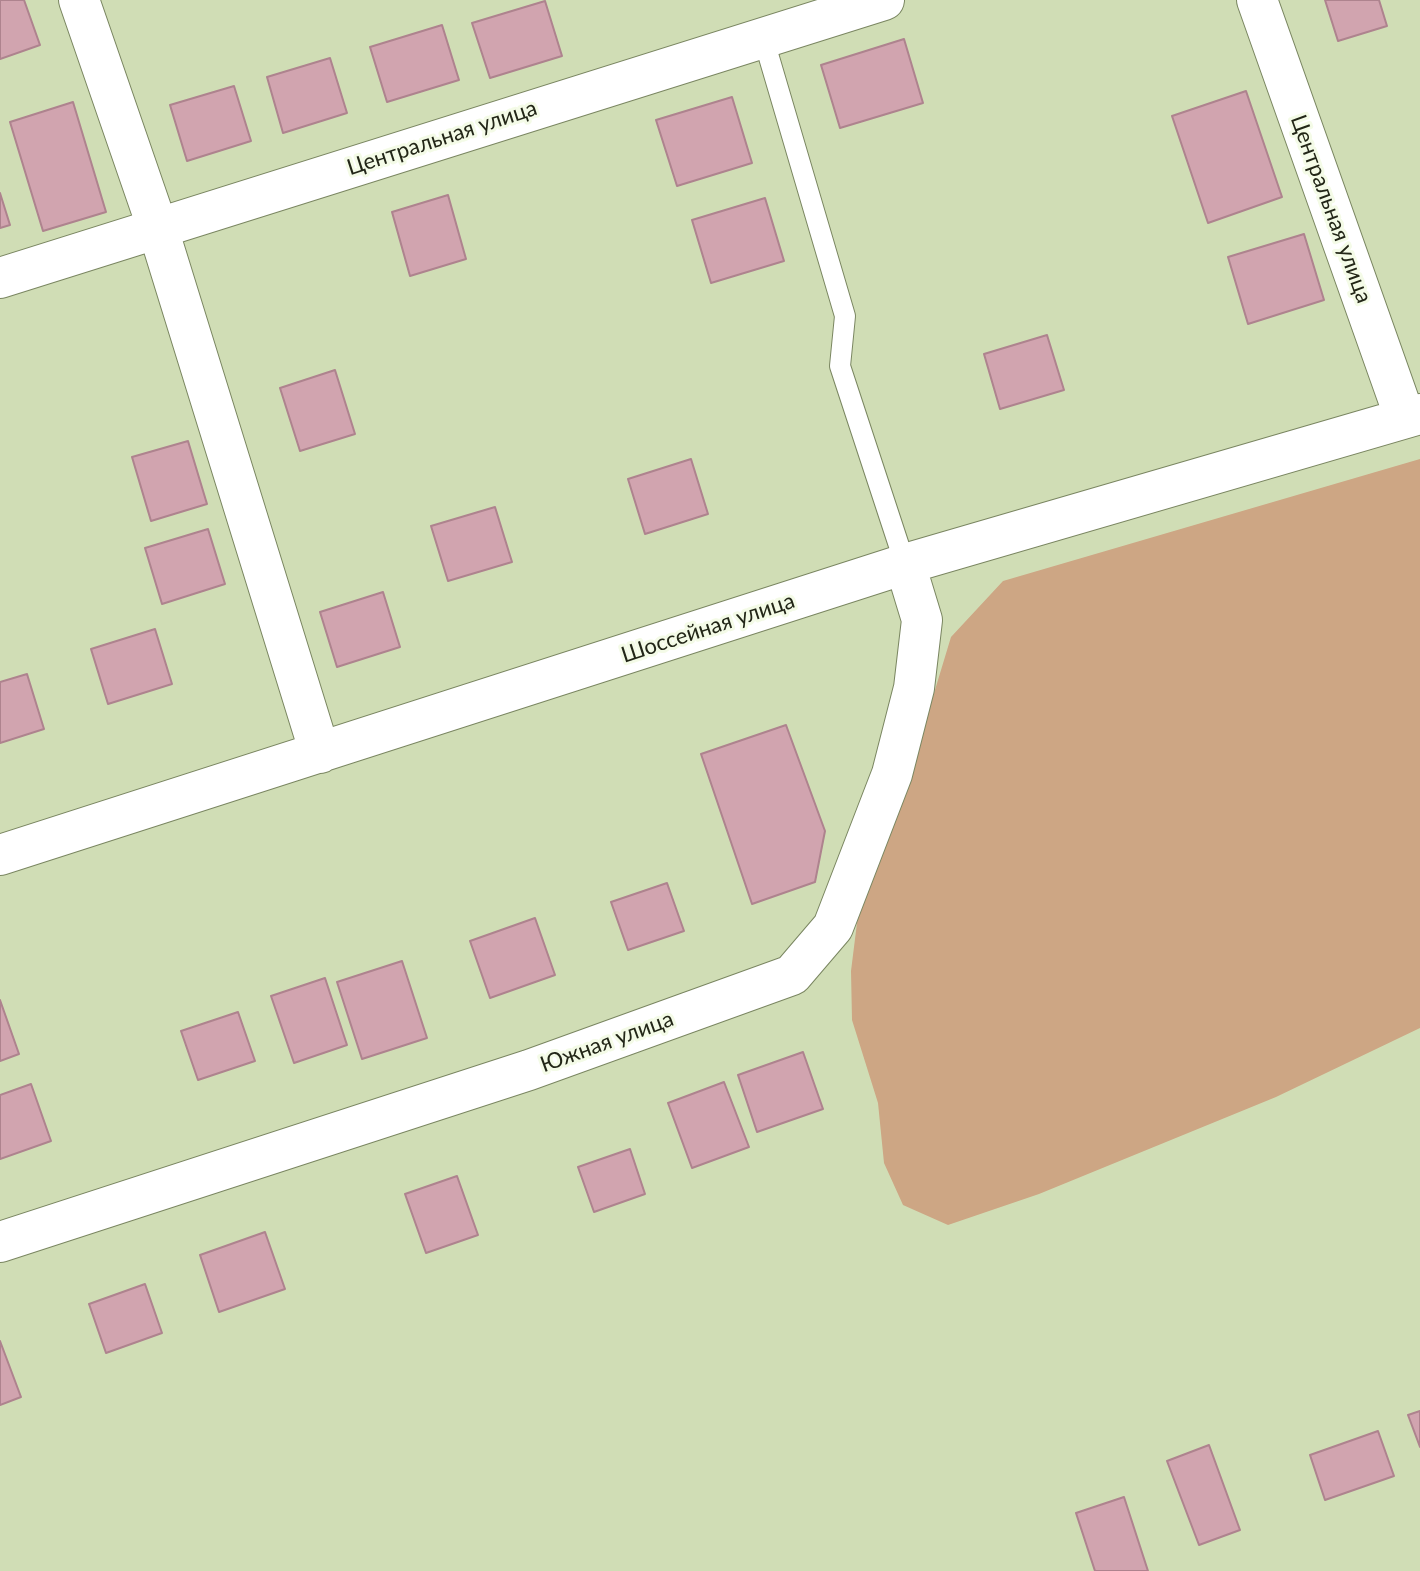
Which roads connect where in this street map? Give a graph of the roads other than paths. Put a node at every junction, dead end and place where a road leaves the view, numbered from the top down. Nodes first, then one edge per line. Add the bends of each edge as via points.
1 (79, 0) edge
2 (884, 0) edge
3 (1257, 0) edge
4 (763, 37) junction
5 (158, 229) junction
6 (0, 278) edge
7 (1412, 416) edge
8 (905, 564) junction
9 (320, 753) junction
10 (0, 855) edge
11 (0, 1242) edge

1 - 5 street
2 - 4 street, Центральная улица
3 - 7 street, Центральная улица
4 - 5 street, Центральная улица
4 - 8 lane via 845,316 840,366
5 - 6 street, Центральная улица
5 - 9 street
7 - 8 street, Шоссейная улица
8 - 9 street, Шоссейная улица
8 - 11 street, Южная улица via 922,620 914,688 892,774 833,927 792,975 529,1070
9 - 10 street, Шоссейная улица

